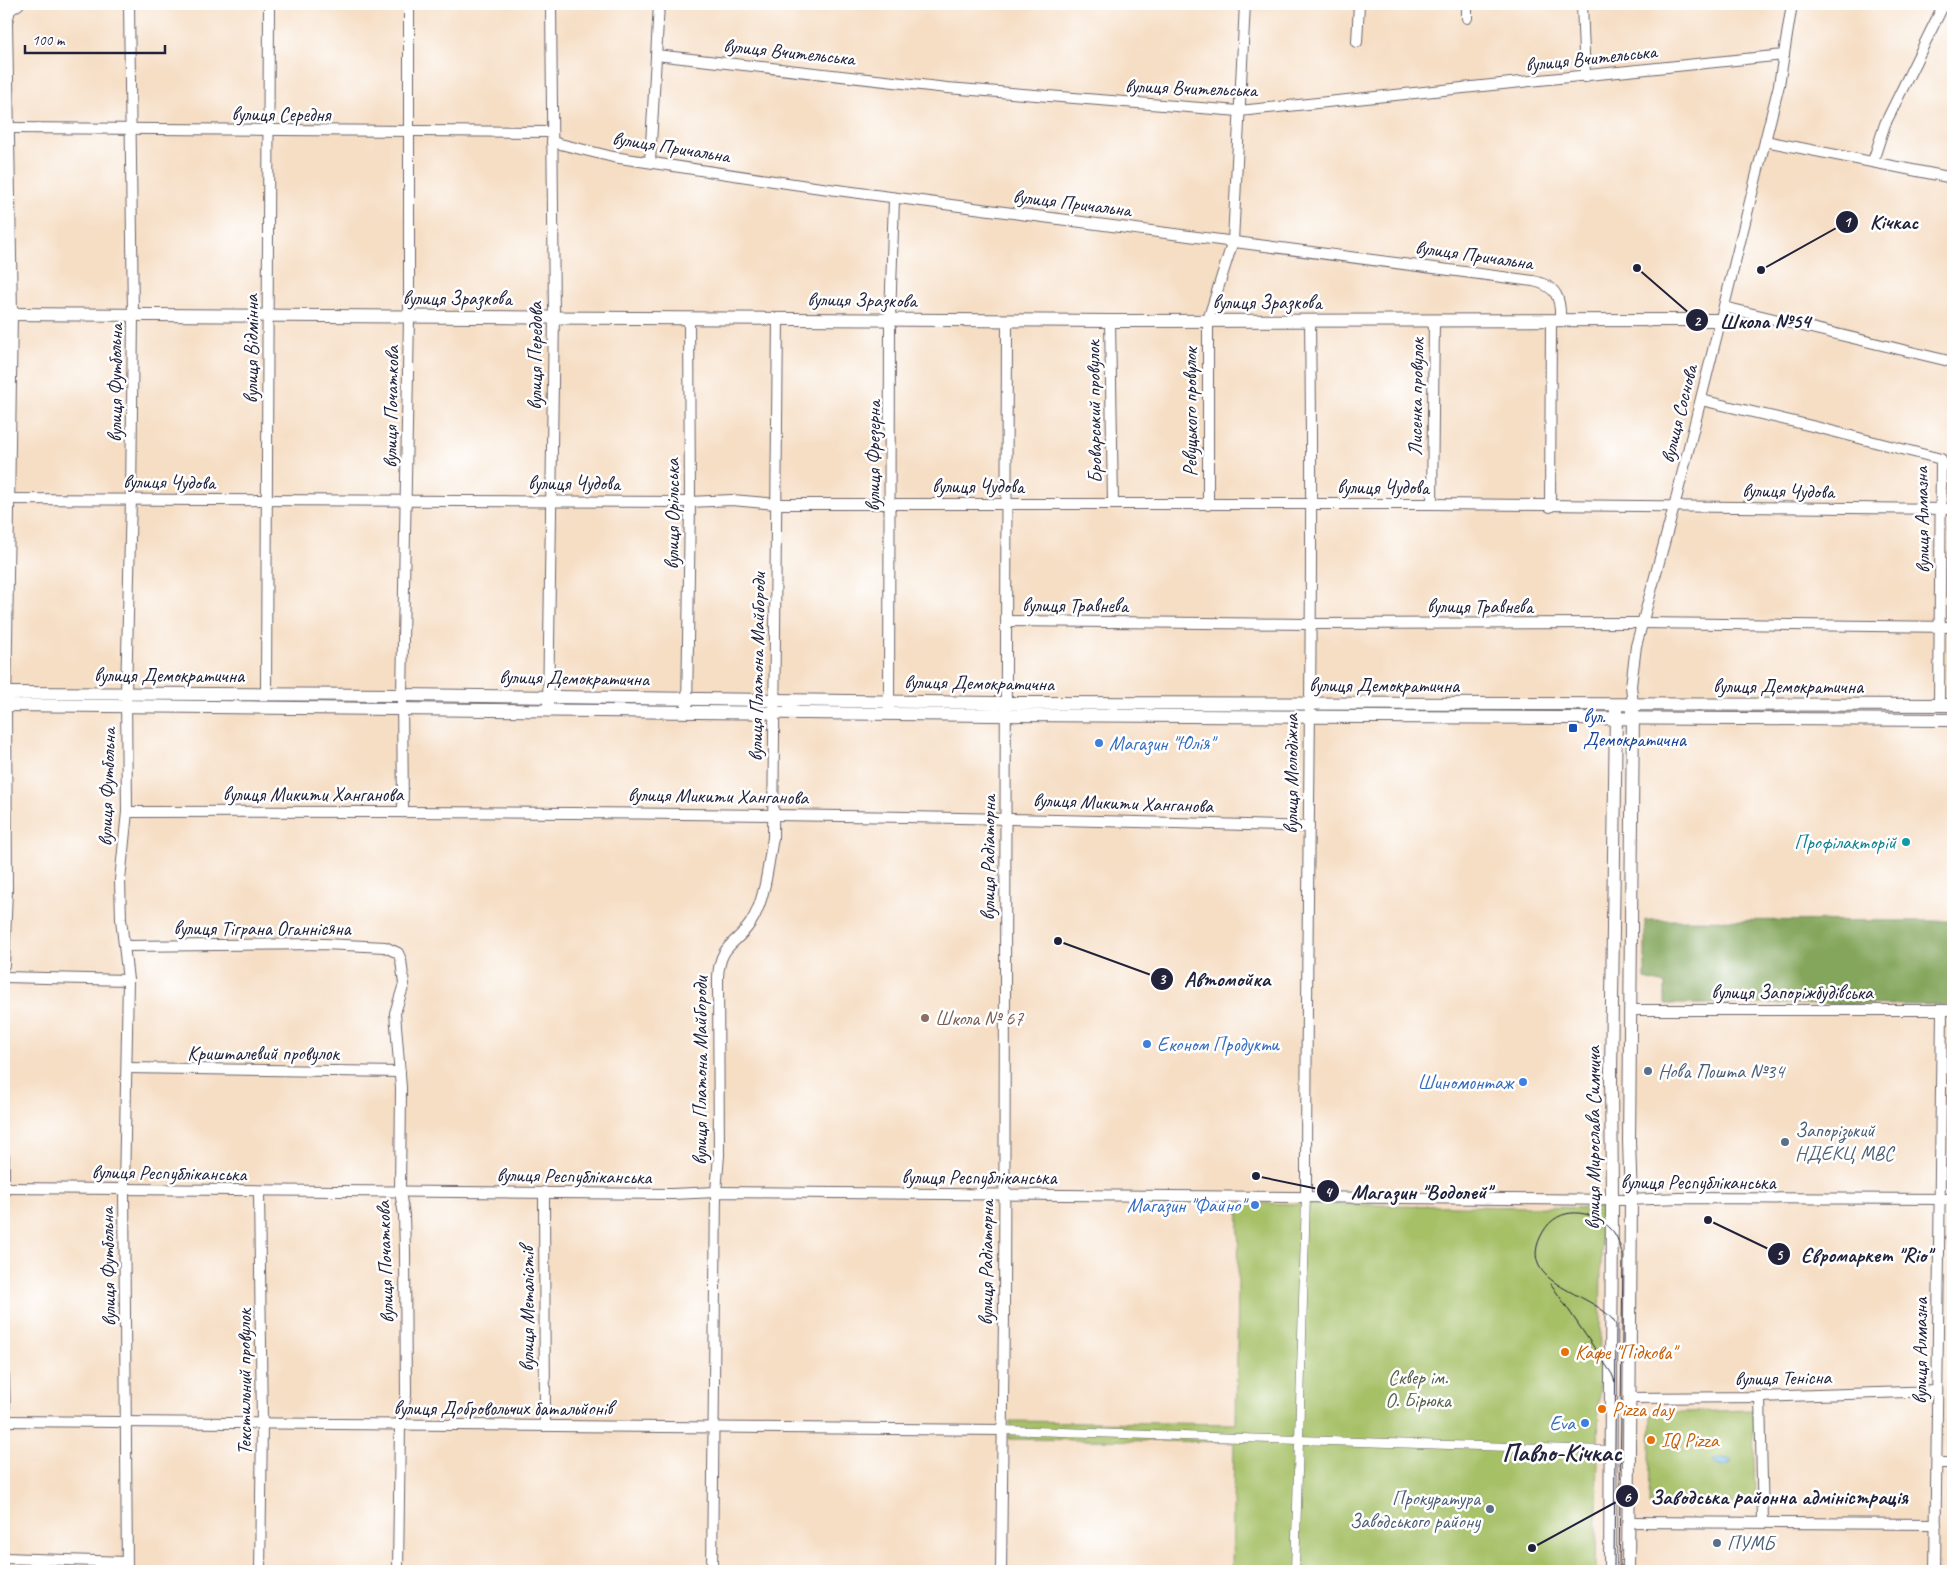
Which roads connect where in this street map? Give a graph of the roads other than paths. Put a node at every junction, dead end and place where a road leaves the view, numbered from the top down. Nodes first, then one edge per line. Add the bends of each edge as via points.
1 (19, 4) edge
2 (128, 4) edge
3 (269, 4) edge
4 (409, 4) edge
5 (551, 4) edge
6 (659, 4) edge
7 (1245, 4) edge
8 (1359, 4) edge
9 (1467, 4) edge
10 (1585, 4) edge
11 (1792, 4) edge
12 (1944, 4) edge
13 (1467, 18) dead end
14 (1357, 42) dead end
15 (656, 55) junction
16 (1784, 55) junction
17 (1585, 77) junction
18 (1239, 111) junction
19 (9, 128) junction
20 (131, 131) junction
21 (269, 131) junction
22 (409, 132) junction
23 (552, 137) junction
24 (1765, 141) junction
25 (1873, 161) junction
26 (650, 162) junction
27 (1953, 178) edge
28 (6, 187) edge
29 (894, 199) junction
30 (1233, 241) junction
31 (1724, 307) junction
32 (8, 314) edge
33 (132, 316) junction
34 (269, 316) junction
35 (554, 316) junction
36 (409, 317) junction
37 (689, 318) junction
38 (778, 318) junction
39 (890, 318) junction
40 (1007, 320) junction
41 (1208, 320) junction
42 (1434, 320) junction
43 (1720, 320) junction
44 (1110, 321) junction
45 (1310, 321) junction
46 (1555, 321) junction
47 (1953, 362) edge
48 (1701, 400) junction
49 (6, 499) edge
50 (131, 499) junction
51 (407, 500) junction
52 (552, 500) junction
53 (268, 501) junction
54 (690, 502) junction
55 (1113, 503) junction
56 (777, 504) junction
57 (890, 504) junction
58 (1006, 504) junction
59 (1432, 504) junction
60 (1208, 505) junction
61 (1312, 505) junction
62 (1550, 507) junction
63 (1674, 507) junction
64 (1942, 509) junction
65 (1953, 509) edge
66 (1007, 622) junction
67 (1642, 622) junction
68 (1309, 624) junction
69 (1940, 627) junction
70 (1953, 627) edge
71 (1631, 686) junction
72 (266, 694) junction
73 (5, 699) edge
74 (126, 699) junction
75 (402, 701) junction
76 (548, 703) junction
77 (687, 705) junction
78 (774, 706) junction
79 (1938, 706) junction
80 (1953, 706) edge
81 (889, 707) junction
82 (1007, 709) junction
83 (1310, 710) junction
84 (1616, 711) junction
85 (1633, 711) junction
86 (1953, 720) edge
87 (403, 811) junction
88 (127, 812) junction
89 (774, 814) junction
90 (1006, 817) junction
91 (1309, 827) junction
92 (125, 946) junction
93 (398, 953) joint
94 (4, 965) edge
95 (4, 977) edge
96 (128, 980) junction
97 (1630, 1010) junction
98 (1942, 1010) junction
99 (1953, 1010) edge
100 (127, 1068) junction
101 (400, 1072) junction
102 (4, 1157) edge
103 (4, 1188) edge
104 (124, 1188) junction
105 (259, 1192) junction
106 (400, 1192) junction
107 (544, 1192) junction
108 (716, 1192) junction
109 (4, 1193) edge
110 (1003, 1194) junction
111 (1306, 1198) junction
112 (1939, 1199) junction
113 (1953, 1199) edge
114 (1612, 1200) junction
115 (1631, 1200) junction
116 (4, 1376) edge
117 (1937, 1391) junction
118 (1760, 1397) junction
119 (1629, 1398) junction
120 (4, 1421) edge
121 (127, 1422) junction
122 (262, 1424) junction
123 (400, 1425) junction
124 (545, 1426) junction
125 (714, 1427) junction
126 (1002, 1430) junction
127 (1299, 1440) junction
128 (1604, 1450) dead end
129 (1938, 1463) junction
130 (1953, 1463) edge
131 (1763, 1521) junction
132 (1629, 1522) junction
133 (1936, 1524) junction
134 (4, 1558) edge
135 (126, 1566) edge
136 (260, 1571) edge
137 (398, 1571) edge
138 (712, 1571) edge
139 (1001, 1571) edge
140 (1295, 1571) edge
141 (1610, 1571) edge
142 (1628, 1571) edge
143 (1935, 1571) edge

1 - 19 street via 10,10 7,22
2 - 20 street, вулиця Футбольна
3 - 21 street, вулиця Відмінна
4 - 22 street, вулиця Початкова
5 - 23 street, вулиця Передова
6 - 15 street
7 - 18 street, Ревуцького провулок
8 - 14 street
9 - 13 street
10 - 17 street
11 - 16 street, вулиця Соснова
12 - 25 street via 1885,124
15 - 18 street, вулиця Вчительська via 947,88
15 - 26 street
16 - 17 street, вулиця Вчительська
16 - 24 street, вулиця Соснова
17 - 18 street, вулиця Вчительська
18 - 30 street, Ревуцького провулок
19 - 20 street, вулиця Середня
19 - 28 street
20 - 21 street, вулиця Середня
20 - 33 street, вулиця Футбольна
21 - 22 street, вулиця Середня
21 - 34 street, вулиця Відмінна
22 - 23 street, вулиця Середня
22 - 36 street, вулиця Початкова
23 - 26 street, вулиця Причальна via 614,157
23 - 35 street, вулиця Передова
24 - 25 street
24 - 31 street, вулиця Соснова
25 - 27 street
26 - 29 street, вулиця Причальна
28 - 32 street
29 - 30 street, вулиця Причальна
29 - 39 street, вулиця Фрезерна
30 - 41 street, Ревуцького провулок
30 - 46 street, вулиця Причальна via 1543,283 1556,292 1560,300
31 - 43 street, вулиця Соснова
31 - 47 street
32 - 33 street, вулиця Зразкова
32 - 49 street
33 - 34 street, вулиця Зразкова
33 - 50 street, вулиця Футбольна
34 - 36 street, вулиця Зразкова
34 - 53 street, вулиця Відмінна
35 - 36 street, вулиця Зразкова
35 - 37 street, вулиця Зразкова
35 - 52 street, вулиця Передова
36 - 51 street, вулиця Початкова
37 - 38 street, вулиця Зразкова
37 - 54 street, вулиця Орільська
38 - 39 street, вулиця Зразкова
38 - 56 street, вулиця Платона Майбороди
39 - 40 street, вулиця Зразкова
39 - 57 street, вулиця Фрезерна
40 - 44 street, вулиця Зразкова
40 - 58 street, вулиця Радіаторна
41 - 44 street, вулиця Зразкова
41 - 45 street, вулиця Зразкова
41 - 60 street, Ревуцького провулок
42 - 45 street, вулиця Зразкова
42 - 46 street, вулиця Зразкова
42 - 59 street, Лисенка провулок
43 - 46 street, вулиця Зразкова
43 - 48 street, вулиця Соснова
44 - 55 street, Броварський провулок
45 - 61 street, вулиця Молодіжна
46 - 62 street, вулиця Причальна
48 - 63 street, вулиця Соснова
48 - 64 street, вулиця Алмазна via 1937,456 1941,461
49 - 50 street, вулиця Чудова
49 - 73 street
50 - 53 street, вулиця Чудова
50 - 74 street, вулиця Футбольна
51 - 52 street, вулиця Чудова
51 - 53 street, вулиця Чудова
51 - 75 street, вулиця Початкова
52 - 54 street, вулиця Чудова
52 - 76 street, вулиця Передова
53 - 72 street, вулиця Відмінна
54 - 56 street, вулиця Чудова via 732,500
54 - 77 street, вулиця Орільська
55 - 58 street, вулиця Чудова
55 - 60 street, вулиця Чудова
56 - 57 street, вулиця Чудова
56 - 78 street, вулиця Платона Майбороди
57 - 58 street, вулиця Чудова
57 - 81 street, вулиця Фрезерна
58 - 66 street, вулиця Радіаторна
59 - 61 street, вулиця Чудова
59 - 62 street, вулиця Чудова
60 - 61 street, вулиця Чудова
61 - 68 street, вулиця Молодіжна
62 - 63 street, вулиця Чудова
63 - 64 street, вулиця Чудова
63 - 67 street, вулиця Соснова
64 - 65 street, вулиця Чудова
64 - 69 street, вулиця Алмазна
66 - 68 street, вулиця Травнева
66 - 82 street, вулиця Радіаторна
67 - 68 street, вулиця Травнева
67 - 69 street, вулиця Травнева
67 - 71 street, вулиця Соснова
68 - 83 street, вулиця Молодіжна
69 - 70 street, вулиця Травнева
69 - 79 street, вулиця Алмазна
71 - 84 street
71 - 85 street
72 - 74 street, вулиця Демократична
72 - 75 street, вулиця Демократична
73 - 74 street, вулиця Демократична
73 - 94 street via 7,890
74 - 75 street, вулиця Демократична
74 - 88 street, вулиця Футбольна
75 - 76 street, вулиця Демократична
75 - 87 street, вулиця Початкова
76 - 77 street, вулиця Демократична
77 - 78 street, вулиця Демократична
78 - 81 street, вулиця Демократична
78 - 89 street, вулиця Платона Майбороди
79 - 80 street, вулиця Демократична
79 - 85 street, вулиця Демократична
81 - 82 street, вулиця Демократична
82 - 83 street, вулиця Демократична
82 - 90 street, вулиця Радіаторна
83 - 84 street, вулиця Демократична
83 - 91 street, вулиця Молодіжна
84 - 85 street, вулиця Демократична
84 - 114 street, вулиця Мирослава Симчича via 1610,1074
85 - 86 street, вулиця Демократична
85 - 97 street, вулиця Мирослава Симчича
87 - 88 street, вулиця Микити Ханганова
87 - 89 street, вулиця Микити Ханганова
88 - 92 street, вулиця Футбольна via 120,880
89 - 90 street, вулиця Микити Ханганова
89 - 108 street, вулиця Платона Майбороди via 773,838 759,907 749,926 725,949 719,961 719,1155
90 - 91 street, вулиця Микити Ханганова
90 - 110 street, вулиця Радіаторна
91 - 111 street, вулиця Молодіжна
92 - 93 street, вулиця Тіграна Оганнісяна via 324,944 385,947
92 - 96 street, вулиця Футбольна
93 - 101 street, вулиця Початкова via 402,960 404,984 395,1013
95 - 96 street
96 - 100 street, вулиця Футбольна
97 - 98 street, вулиця Запоріжбудівська
97 - 115 street, вулиця Мирослава Симчича
98 - 99 street, вулиця Запоріжбудівська
98 - 112 street, вулиця Алмазна
100 - 101 street, Кришталевий провулок
100 - 104 street, вулиця Футбольна
101 - 106 street, вулиця Початкова
102 - 103 street
103 - 104 street, вулиця Республіканська
103 - 109 street
104 - 105 street, вулиця Республіканська
104 - 121 street, вулиця Футбольна
105 - 106 street, вулиця Республіканська
105 - 122 street, Текстильний провулок
106 - 107 street, вулиця Республіканська
106 - 123 street, вулиця Початкова via 405,1252 406,1394
107 - 108 street, вулиця Республіканська
107 - 124 street, вулиця Металістів
108 - 110 street, вулиця Республіканська
108 - 125 street, вулиця Платона Майбороди
110 - 111 street, вулиця Республіканська
110 - 126 street, вулиця Радіаторна
111 - 114 street, вулиця Республіканська
111 - 127 street
112 - 113 street, вулиця Республіканська
112 - 115 street, вулиця Республіканська
112 - 117 street, вулиця Алмазна
114 - 115 street, вулиця Республіканська
114 - 141 street, вулиця Мирослава Симчича
115 - 119 street, вулиця Мирослава Симчича
116 - 120 street
117 - 118 street, вулиця Тенісна
117 - 129 street, вулиця Алмазна
118 - 119 street, вулиця Тенісна
118 - 131 street
119 - 132 street, вулиця Мирослава Симчича
120 - 121 street, вулиця Добровольчих батальйонів
121 - 122 street, вулиця Добровольчих батальйонів
121 - 135 street, вулиця Футбольна
122 - 123 street, вулиця Добровольчих батальйонів
122 - 136 street, Текстильний провулок
123 - 124 street, вулиця Добровольчих батальйонів
123 - 137 street, вулиця Початкова
124 - 125 street, вулиця Добровольчих батальйонів
125 - 126 street, вулиця Добровольчих батальйонів
125 - 138 street, вулиця Платона Майбороди
126 - 127 street
126 - 139 street, вулиця Радіаторна
127 - 128 street
127 - 140 street
129 - 130 street
129 - 133 street, вулиця Алмазна
131 - 132 street
131 - 133 street
132 - 142 street, вулиця Мирослава Симчича
133 - 143 street, вулиця Алмазна
134 - 135 street

